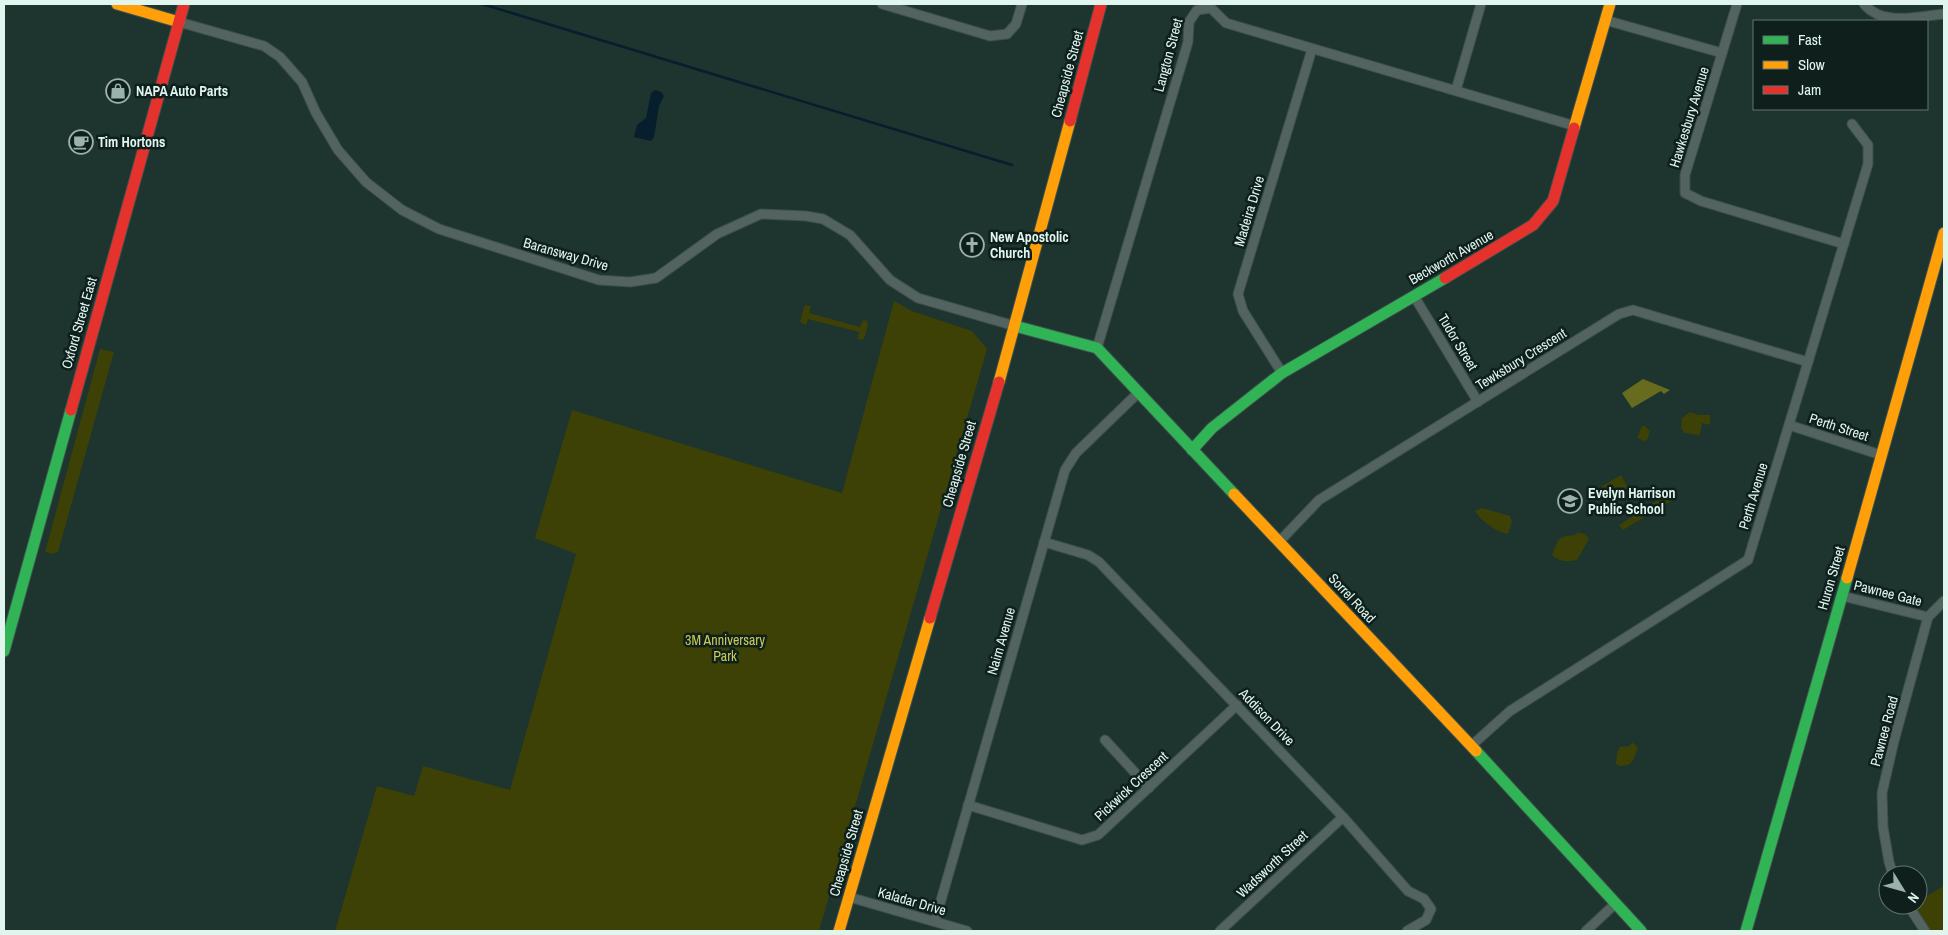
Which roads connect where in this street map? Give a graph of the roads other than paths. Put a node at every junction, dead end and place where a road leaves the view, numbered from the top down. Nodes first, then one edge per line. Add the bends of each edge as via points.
1 (117, 4) edge
2 (184, 4) edge
3 (882, 4) edge
4 (1022, 4) edge
5 (1101, 4) edge
6 (1481, 4) edge
7 (1610, 4) edge
8 (1737, 4) edge
9 (1864, 4) edge
10 (1944, 14) edge
11 (1606, 20) junction
12 (179, 22) junction
13 (1312, 49) junction
14 (1722, 54) junction
15 (1456, 90) junction
16 (1852, 124) dead end
17 (1575, 126) junction
18 (1944, 233) edge
19 (1844, 244) junction
20 (1414, 296) junction
21 (1015, 326) junction
22 (1097, 348) junction
23 (1808, 362) junction
24 (1282, 373) junction
25 (1138, 393) junction
26 (1478, 402) junction
27 (1789, 425) junction
28 (1192, 450) junction
29 (1882, 455) junction
30 (1044, 542) junction
31 (1279, 542) junction
32 (1842, 596) junction
33 (1944, 601) edge
34 (1928, 617) junction
35 (4, 651) edge
36 (1237, 705) junction
37 (1105, 740) dead end
38 (1472, 746) junction
39 (1149, 788) junction
40 (968, 805) junction
41 (1343, 816) junction
42 (1890, 865) edge
43 (849, 897) junction
44 (1615, 904) junction
45 (1915, 915) edge
46 (935, 922) junction
47 (839, 931) edge
48 (967, 931) edge
49 (1220, 931) edge
50 (1407, 931) edge
51 (1586, 931) edge
52 (1641, 931) edge
53 (1746, 931) edge
54 (1925, 931) edge

1 - 12 street
2 - 12 street, Oxford Street East
3 - 4 street via 990,36 1007,34 1016,24
5 - 21 street, Cheapside Street
6 - 15 street
7 - 11 street, Beckworth Avenue
8 - 14 street, Hawkesbury Avenue
9 - 10 street via 1877,16 1888,18
11 - 14 street
11 - 17 street, Beckworth Avenue
12 - 21 street, Baransway Drive via 264,46 280,57 302,82 338,150 366,182 402,210 439,228 599,280 630,282 656,278 717,234 761,214 806,216 823,220 850,235 890,280 918,298
12 - 35 street, Oxford Street East
13 - 15 street, Langton Street
13 - 22 street, Langton Street via 1226,22 1210,8 1196,10 1189,22 1188,42
13 - 24 street, Madeira Drive via 1238,294 1243,311
14 - 19 street, Hawkesbury Avenue via 1685,175 1685,193
15 - 17 street, Langton Street
16 - 19 street, Perth Avenue via 1868,145 1868,164
17 - 20 street, Beckworth Avenue via 1553,201 1545,213 1533,225
18 - 29 street, Huron Street
19 - 23 street, Perth Avenue
20 - 24 street, Beckworth Avenue
20 - 26 street, Tudor Street
21 - 22 street
21 - 43 street, Cheapside Street
22 - 25 street, Sorrel Road
23 - 26 street, Tewksbury Crescent via 1633,310 1619,314
23 - 27 street, Perth Avenue
24 - 28 street, Beckworth Avenue via 1212,428
25 - 28 street, Sorrel Road
25 - 30 street, Nairn Avenue via 1076,453 1065,470
26 - 31 street, Tewksbury Crescent via 1318,500
27 - 29 street, Perth Street
27 - 38 street, Perth Avenue via 1748,560 1510,711
28 - 31 street, Sorrel Road
29 - 32 street, Huron Street
30 - 36 street, Addison Drive via 1088,555 1099,562
30 - 40 street, Nairn Avenue
31 - 38 street, Sorrel Road
32 - 34 street, Pawnee Gate
32 - 53 street, Huron Street
33 - 34 street, Pawnee Road
34 - 42 street, Pawnee Road via 1882,793 1883,827
36 - 39 street, Pickwick Crescent
36 - 41 street, Addison Drive
37 - 39 street
38 - 44 street, Sorrel Road
39 - 40 street, Pickwick Crescent via 1098,835 1082,840
40 - 46 street, Nairn Avenue
41 - 49 street, Wadsworth Street
41 - 50 street, Addison Drive via 1408,890 1424,899 1430,909 1426,920
43 - 46 street, Kaladar Drive
43 - 47 street, Cheapside Street
44 - 51 street
44 - 52 street, Sorrel Road
45 - 54 street
46 - 48 street, Kaladar Drive

